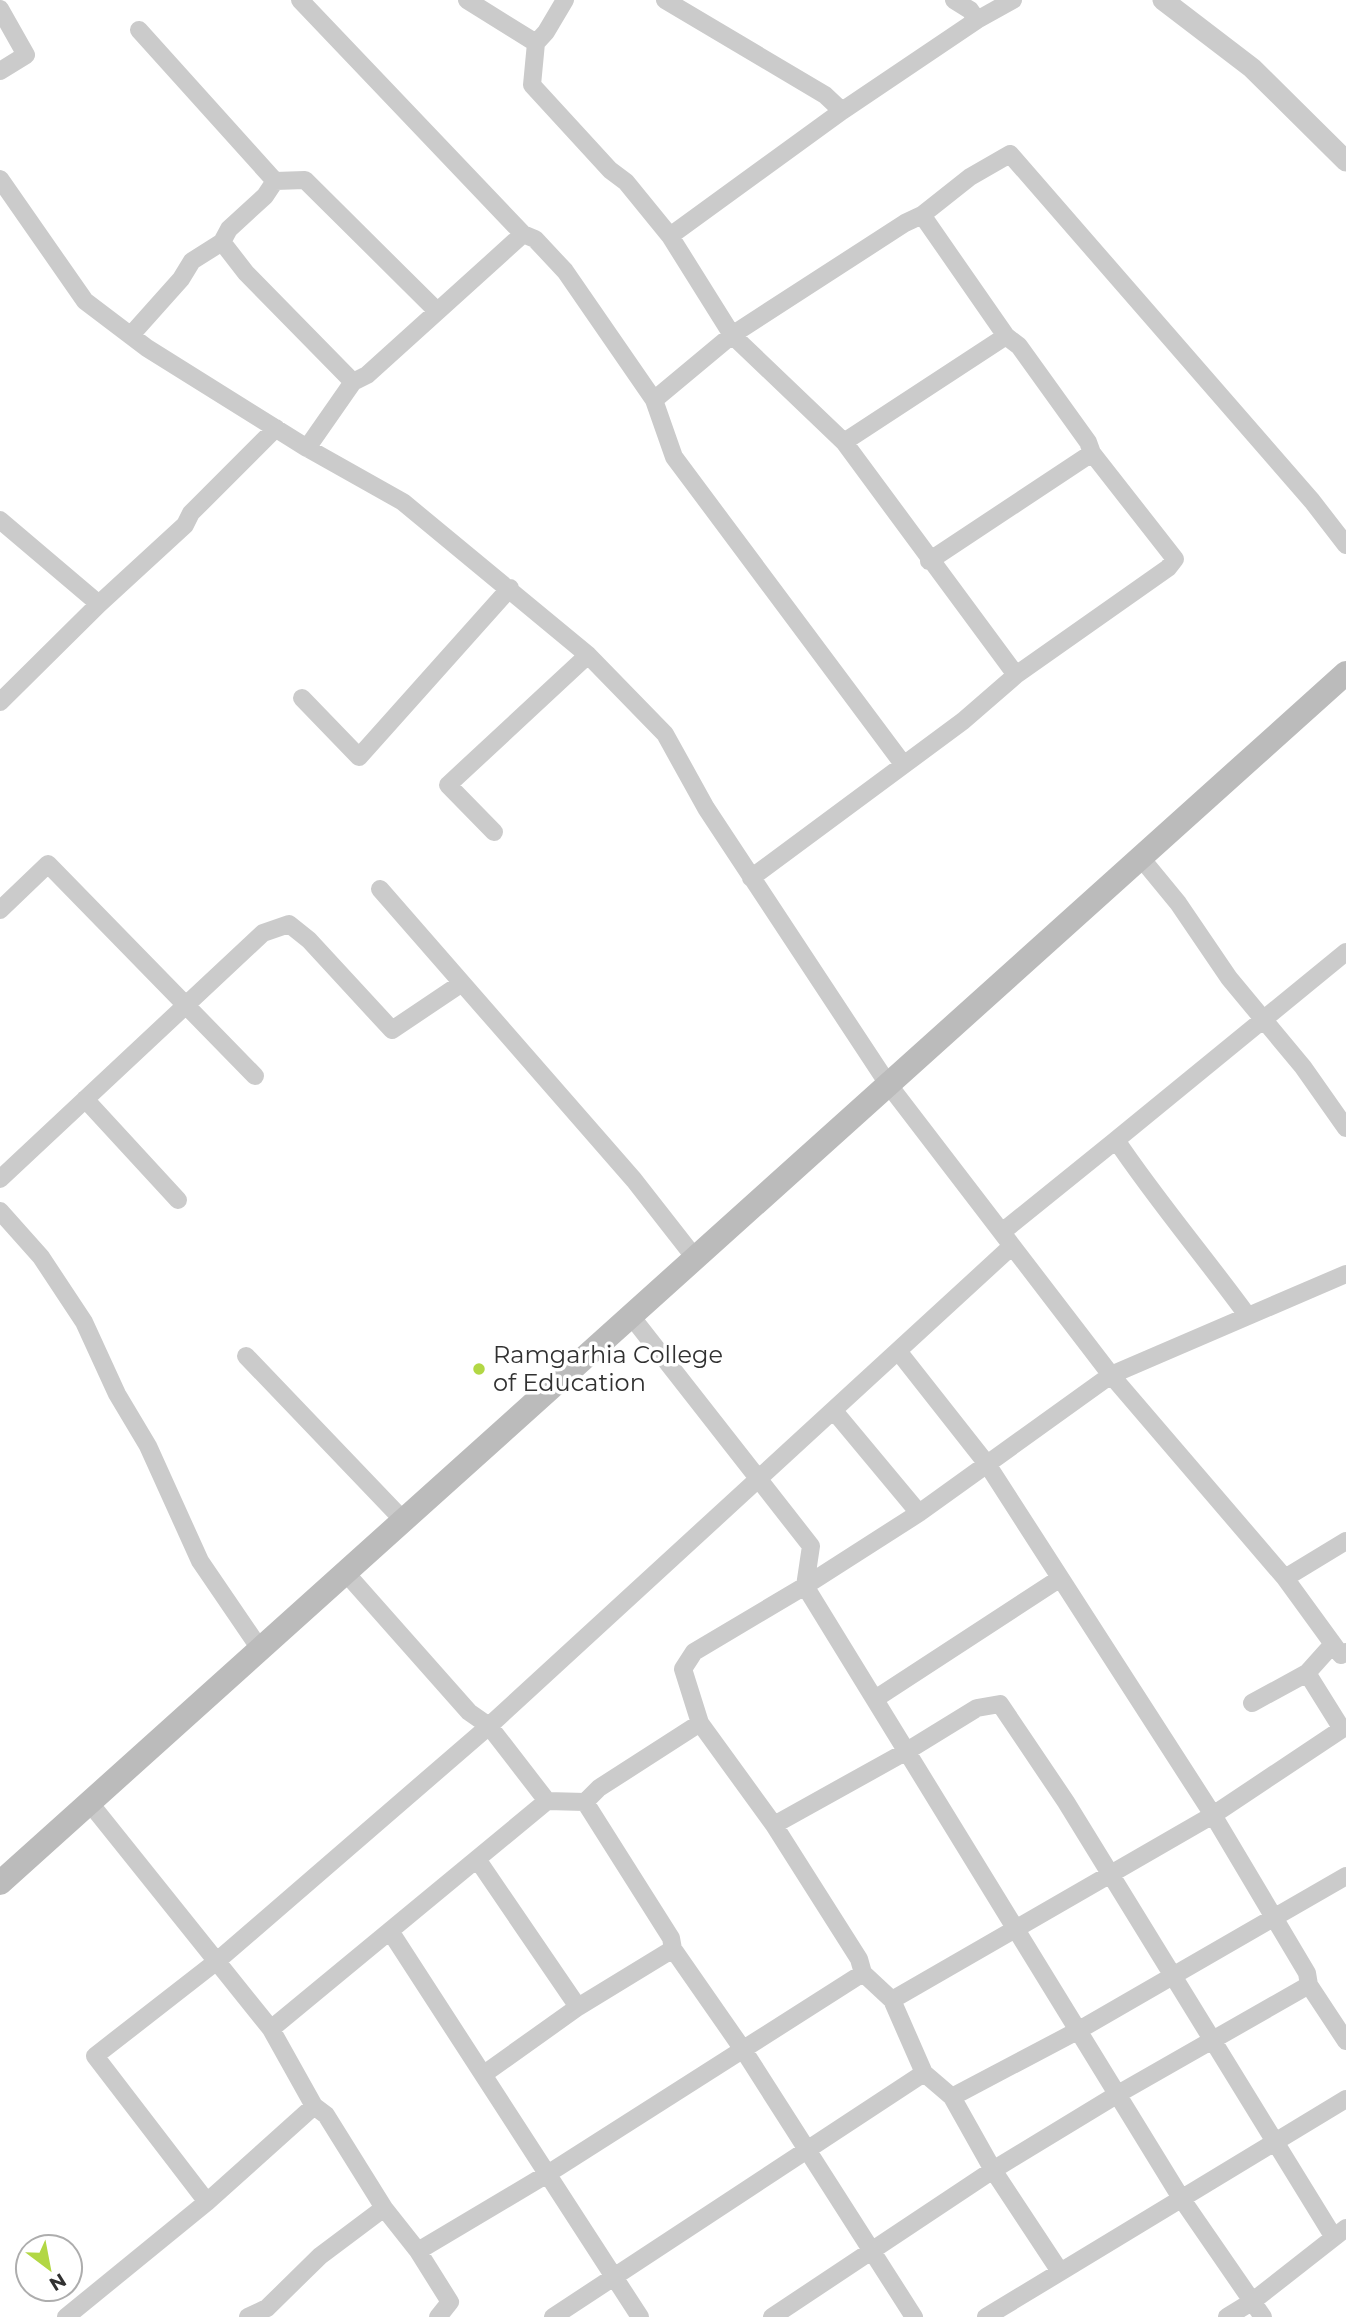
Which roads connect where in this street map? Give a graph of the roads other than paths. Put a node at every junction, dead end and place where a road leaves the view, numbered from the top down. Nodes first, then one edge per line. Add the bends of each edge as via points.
1 (300, 0) edge
2 (467, 0) edge
3 (565, 0) edge
4 (665, 0) edge
5 (954, 0) edge
6 (1013, 0) edge
7 (1163, 0) edge
8 (0, 9) edge
9 (977, 20) junction
10 (139, 30) dead end
11 (536, 43) junction
12 (0, 71) edge
13 (842, 111) junction
14 (1346, 161) edge
15 (0, 179) edge
16 (275, 181) junction
17 (922, 215) junction
18 (523, 234) junction
19 (670, 236) junction
20 (222, 242) junction
21 (437, 312) junction
22 (131, 335) junction
23 (732, 335) junction
24 (1006, 336) junction
25 (353, 382) junction
26 (654, 400) junction
27 (276, 428) junction
28 (844, 442) junction
29 (307, 448) junction
30 (1092, 453) junction
31 (0, 520) edge
32 (1346, 545) edge
33 (929, 561) junction
34 (510, 588) junction
35 (99, 604) junction
36 (588, 655) junction
37 (1346, 673) edge
38 (1016, 675) junction
39 (302, 698) dead end
40 (0, 702) edge
41 (903, 764) junction
42 (494, 832) dead end
43 (1141, 858) junction
44 (751, 878) junction
45 (380, 889) dead end
46 (0, 910) edge
47 (1346, 952) edge
48 (462, 983) junction
49 (187, 1007) junction
50 (1263, 1018) junction
51 (255, 1076) dead end
52 (888, 1084) junction
53 (85, 1099) junction
54 (1345, 1124) edge
55 (1116, 1140) junction
56 (0, 1178) edge
57 (178, 1200) dead end
58 (0, 1212) edge
59 (1007, 1239) junction
60 (695, 1258) junction
61 (1346, 1274) edge
62 (1247, 1315) junction
63 (631, 1316) junction
64 (898, 1351) junction
65 (246, 1356) dead end
66 (1111, 1375) junction
67 (834, 1411) junction
68 (987, 1464) junction
69 (759, 1478) junction
70 (919, 1513) junction
71 (403, 1520) junction
72 (1346, 1541) edge
73 (345, 1572) junction
74 (1285, 1578) junction
75 (1059, 1579) junction
76 (805, 1586) junction
77 (1340, 1648) edge
78 (260, 1649) junction
79 (1307, 1673) junction
80 (875, 1699) junction
81 (1252, 1703) dead end
82 (700, 1723) junction
83 (489, 1726) junction
84 (1344, 1732) edge
85 (907, 1751) junction
86 (547, 1801) junction
87 (89, 1802) junction
88 (585, 1802) junction
89 (1213, 1815) junction
90 (774, 1825) junction
91 (477, 1859) junction
92 (1112, 1874) junction
93 (1346, 1876) edge
94 (0, 1883) edge
95 (1273, 1917) junction
96 (1016, 1929) junction
97 (390, 1931) junction
98 (673, 1949) junction
99 (217, 1961) junction
100 (863, 1973) junction
101 (1172, 1974) junction
102 (1309, 1985) junction
103 (892, 2000) junction
104 (578, 2007) junction
105 (271, 2029) junction
106 (1079, 2030) junction
107 (1211, 2041) junction
108 (1346, 2041) edge
109 (744, 2051) junction
110 (924, 2073) junction
111 (484, 2074) junction
112 (1118, 2094) junction
113 (952, 2097) junction
114 (1346, 2099) edge
115 (314, 2106) junction
116 (1275, 2141) junction
117 (808, 2151) junction
118 (993, 2170) junction
119 (549, 2173) junction
120 (1181, 2198) junction
121 (207, 2202) junction
122 (384, 2208) junction
123 (1339, 2232) edge
124 (418, 2251) junction
125 (872, 2252) junction
126 (1059, 2270) junction
127 (614, 2276) junction
128 (1253, 2301) junction
129 (271, 2312) edge
130 (66, 2317) edge
131 (248, 2317) edge
132 (438, 2317) edge
133 (553, 2317) edge
134 (640, 2317) edge
135 (772, 2317) edge
136 (914, 2317) edge
137 (986, 2317) edge
138 (1227, 2317) edge
139 (1263, 2317) edge

1 - 18 street
2 - 11 street
3 - 11 street
4 - 13 street via 825,95
5 - 9 street
6 - 9 street
7 - 14 street via 1252,68
8 - 12 street via 26,55
9 - 13 street
10 - 16 street
11 - 19 street via 532,85 626,182
13 - 19 street
15 - 22 street via 85,302
16 - 20 street
16 - 21 street via 305,180
17 - 23 street
17 - 24 street
17 - 32 street via 970,177 1010,154
18 - 21 street
18 - 26 street via 535,239 565,271
19 - 23 street
20 - 22 street via 192,261
20 - 25 street via 246,273
21 - 25 street via 367,375
22 - 27 street
23 - 26 street
23 - 28 street
24 - 28 street
24 - 30 street via 1019,346
25 - 29 street
26 - 41 street via 674,457
27 - 29 street
27 - 35 street via 191,513 185,525
28 - 33 street
29 - 34 street via 403,502
30 - 33 street
30 - 38 street via 1175,559 1168,569
31 - 35 street
33 - 38 street
34 - 36 street
34 - 39 street via 359,757
35 - 40 street
36 - 42 street via 448,785
36 - 44 street via 665,734
37 - 43 main road
38 - 41 street
41 - 44 street
43 - 50 street
43 - 52 main road
44 - 52 street
45 - 48 street
46 - 49 street via 48,864
47 - 50 street
48 - 49 street via 392,1030 289,924 264,933
48 - 60 street via 634,1180
49 - 51 street
49 - 53 street
50 - 54 street
50 - 55 street
52 - 59 street
52 - 60 main road
53 - 56 street
53 - 57 street
55 - 59 street
55 - 62 street
58 - 78 street via 41,1257 84,1322 117,1394 149,1446 200,1561
59 - 64 street
59 - 66 street
60 - 63 main road
61 - 62 street
62 - 66 street
63 - 69 street
63 - 71 main road
64 - 67 street
64 - 68 street
65 - 71 street
66 - 68 street
66 - 74 street
67 - 69 street
67 - 70 street
68 - 70 street
68 - 75 street
69 - 76 street via 811,1546
69 - 83 street
70 - 76 street
71 - 73 main road
72 - 74 street
73 - 78 main road
73 - 83 street via 469,1712
74 - 77 street
75 - 80 street
75 - 89 street
76 - 80 street
76 - 82 street via 694,1652 683,1669
77 - 79 street
78 - 87 main road
79 - 81 street
79 - 84 street
80 - 85 street
82 - 88 street via 599,1788
82 - 90 street
83 - 86 street
83 - 99 street
84 - 89 street
85 - 90 street
85 - 92 street via 977,1708 1000,1704
85 - 96 street
86 - 88 street
86 - 91 street
87 - 94 main road
87 - 99 street
88 - 98 street via 671,1937
89 - 92 street
89 - 95 street
90 - 100 street via 859,1959
91 - 97 street
91 - 104 street
92 - 96 street
92 - 101 street
93 - 95 street
95 - 101 street
95 - 102 street via 1307,1973
96 - 103 street
96 - 106 street
97 - 105 street
97 - 111 street
98 - 104 street
98 - 109 street
99 - 105 street
99 - 121 street via 95,2056
100 - 103 street
100 - 109 street
101 - 106 street
101 - 107 street
102 - 107 street
102 - 108 street
103 - 110 street
104 - 111 street
105 - 115 street
106 - 112 street
106 - 113 street
107 - 112 street
107 - 116 street
109 - 117 street
109 - 119 street
110 - 113 street
110 - 117 street
111 - 119 street
112 - 118 street
112 - 120 street
113 - 118 street
114 - 116 street
115 - 121 street
115 - 122 street via 326,2115
116 - 120 street
116 - 123 street
117 - 125 street
117 - 127 street
118 - 125 street
118 - 126 street
119 - 124 street
119 - 127 street
120 - 126 street
120 - 128 street
121 - 130 street
122 - 124 street
122 - 129 street via 320,2256
123 - 128 street
124 - 132 street via 450,2302
125 - 135 street
125 - 136 street
126 - 137 street
127 - 133 street
127 - 134 street
128 - 138 street
128 - 139 street
129 - 131 street

